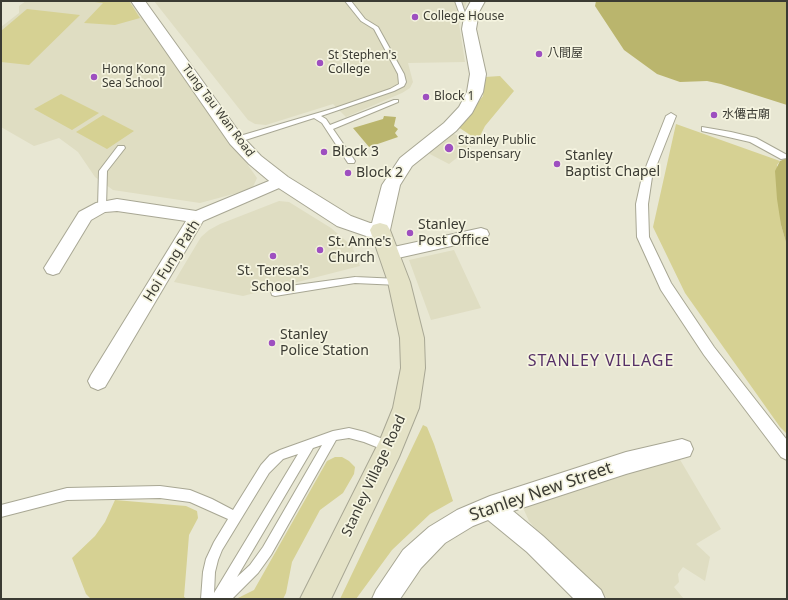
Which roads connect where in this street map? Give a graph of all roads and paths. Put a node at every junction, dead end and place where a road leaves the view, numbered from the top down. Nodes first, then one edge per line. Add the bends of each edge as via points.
1 (138, 1) edge
2 (348, 1) edge
3 (458, 1) edge
4 (478, 1) edge
5 (470, 18) junction
6 (396, 102) dead end
7 (315, 116) junction
8 (671, 116) dead end
9 (329, 128) junction
10 (704, 128) dead end
11 (236, 140) junction
12 (121, 148) dead end
13 (784, 157) dead end
14 (351, 161) dead end
15 (281, 181) junction
16 (102, 207) junction
17 (197, 217) junction
18 (380, 230) junction
19 (481, 234) dead end
20 (389, 254) junction
21 (53, 268) dead end
22 (399, 282) junction
23 (275, 292) dead end
24 (98, 381) dead end
25 (333, 436) junction
26 (309, 445) junction
27 (390, 448) junction
28 (682, 449) dead end
29 (787, 452) edge
30 (490, 507) junction
31 (1, 511) edge
32 (235, 517) junction
33 (207, 599) edge
34 (217, 599) edge
35 (223, 599) edge
36 (315, 599) edge
37 (385, 599) edge
38 (592, 599) edge

1 - 11 street, Tung Tau Wan Road
2 - 7 lane via 360,16 376,28 403,82 392,90
3 - 5 lane via 462,14
4 - 5 street
5 - 18 street via 469,35 478,74 475,92 466,109 455,121 406,162 391,185
6 - 9 lane
7 - 9 lane via 324,121
7 - 11 lane
8 - 29 street via 647,177 642,204 643,237 666,286 709,351
9 - 14 lane
10 - 13 lane via 753,140
11 - 15 street, Tung Tau Wan Road
12 - 16 lane via 103,171
15 - 17 street, Hoi Fung Path
15 - 18 street, Tung Tau Wan Road via 344,221 369,230
16 - 17 street via 117,205
16 - 21 street via 85,216
17 - 24 street, Hoi Fung Path
18 - 20 main road, Stanley Village Road
19 - 20 street
20 - 22 main road, Stanley Village Road
22 - 23 lane via 355,280
22 - 27 main road, Stanley Village Road via 412,338 412,368 406,408
25 - 26 lane
25 - 27 lane via 349,433
25 - 35 lane via 267,551 254,569
26 - 32 lane via 280,455 269,463
26 - 34 lane
27 - 36 main road, Stanley Village Road
28 - 30 street, Stanley New Street via 626,463
30 - 37 street, Stanley New Street via 437,535 412,559
30 - 38 street via 535,544
31 - 32 lane via 67,494 160,492 190,496
32 - 33 lane via 212,560

